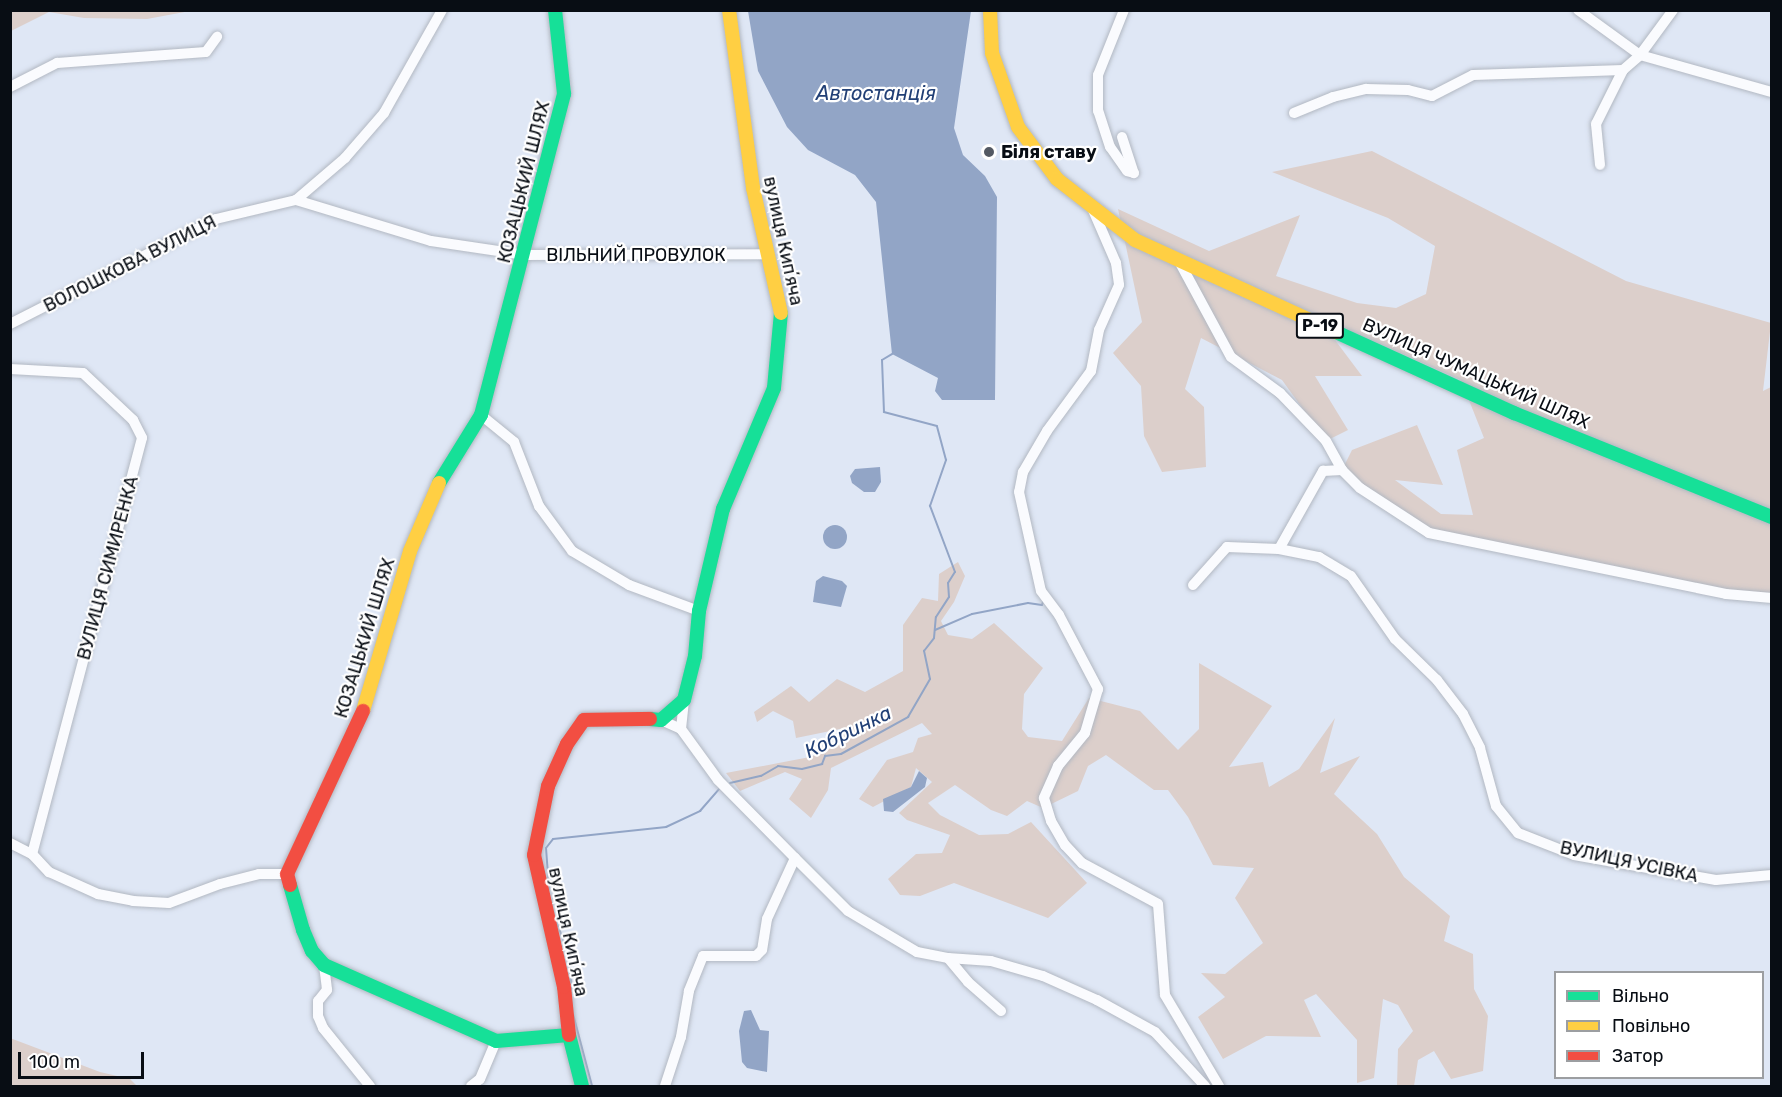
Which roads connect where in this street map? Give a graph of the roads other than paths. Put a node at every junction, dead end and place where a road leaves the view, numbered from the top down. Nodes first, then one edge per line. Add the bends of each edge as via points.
1 (442, 10) edge
2 (555, 10) edge
3 (729, 10) edge
4 (990, 10) edge
5 (1124, 10) edge
6 (1578, 10) edge
7 (1673, 10) edge
8 (217, 37) dead end
9 (1640, 55) junction
10 (1623, 70) junction
11 (10, 87) edge
12 (1772, 92) edge
13 (1294, 113) dead end
14 (1122, 137) dead end
15 (1600, 165) dead end
16 (296, 200) junction
17 (1092, 207) junction
18 (767, 254) junction
19 (525, 255) junction
20 (1179, 261) junction
21 (10, 324) edge
22 (10, 369) edge
23 (481, 415) junction
24 (1342, 470) junction
25 (1772, 517) edge
26 (1279, 549) junction
27 (1193, 585) dead end
28 (1772, 598) edge
29 (699, 611) junction
30 (684, 700) junction
31 (661, 720) junction
32 (681, 729) junction
33 (10, 843) edge
34 (32, 855) junction
35 (795, 858) junction
36 (287, 874) junction
37 (1772, 875) edge
38 (948, 958) junction
39 (324, 966) junction
40 (1001, 1011) dead end
41 (569, 1035) junction
42 (496, 1041) junction
43 (370, 1086) edge
44 (471, 1086) edge
45 (582, 1086) edge
46 (665, 1086) edge
47 (1205, 1086) edge
48 (1219, 1086) edge

1 - 16 street, ВОЛОШКОВА ВУЛИЦЯ via 384,113 345,158
2 - 19 street, КОЗАЦЬКИЙ ШЛЯХ via 564,94
3 - 18 street, вулиця Кипʼяча via 753,188
4 - 17 street, ВУЛИЦЯ ЧУМАЦЬКИЙ ШЛЯХ / Р-19 via 992,53 1018,127 1057,179
5 - 14 street via 1098,75 1098,111 1110,147 1127,171 1134,173
6 - 9 street
7 - 9 street
8 - 11 street via 206,52 57,63
9 - 10 street
9 - 12 street
10 - 13 street via 1473,75 1432,96 1408,90 1366,89
10 - 15 street via 1596,124
16 - 19 street, ВІЛЬНИЙ ПРОВУЛОК via 431,241
16 - 21 street, ВОЛОШКОВА ВУЛИЦЯ via 216,219
17 - 20 street, ВУЛИЦЯ ЧУМАЦЬКИЙ ШЛЯХ / Р-19 via 1135,240
17 - 48 street via 1116,263 1119,285 1099,330 1091,371 1047,431 1023,472 1019,492 1041,591 1059,615 1098,689 1089,726 1058,766 1044,798 1065,846 1082,863 1158,904 1165,995
18 - 19 street, ВІЛЬНИЙ ПРОВУЛОК
18 - 29 street, вулиця Кипʼяча via 781,302 774,388 751,450 723,508
19 - 23 street, КОЗАЦЬКИЙ ШЛЯХ
20 - 24 street via 1232,357 1280,393 1326,441
20 - 25 street, ВУЛИЦЯ ЧУМАЦЬКИЙ ШЛЯХ / Р-19 via 1514,413
22 - 34 street, ВУЛИЦЯ СИМИРЕНКА via 83,373 133,420 142,438
23 - 29 street via 514,442 539,506 572,551 629,585
23 - 36 street, КОЗАЦЬКИЙ ШЛЯХ via 437,486 414,540 359,725
24 - 26 street via 1323,471
24 - 28 street via 1360,488 1429,533 1726,594
26 - 27 street, ВУЛИЦЯ УСІВКА via 1227,547
26 - 37 street, ВУЛИЦЯ УСІВКА via 1319,557 1351,576 1395,639 1437,680 1463,714 1480,747 1496,806 1518,833 1574,855 1716,880
29 - 30 street, вулиця Кипʼяча via 695,656
30 - 31 street
30 - 32 street
31 - 32 street
31 - 41 street, вулиця Кипʼяча via 584,720 567,744 548,786 534,855 564,987
32 - 35 street via 718,780
33 - 34 street
34 - 36 street via 49,872 98,894 133,901 169,903 259,874
35 - 38 street via 848,910 917,951
35 - 46 street via 767,920 762,950 756,956 703,956 689,991 681,1037
36 - 39 street via 307,941
38 - 40 street
38 - 47 street via 990,961 1043,976 1097,1000 1155,1032
39 - 42 street
39 - 43 street via 327,990 318,1001 318,1016 323,1028
41 - 42 street
41 - 45 street
42 - 44 street via 480,1079

